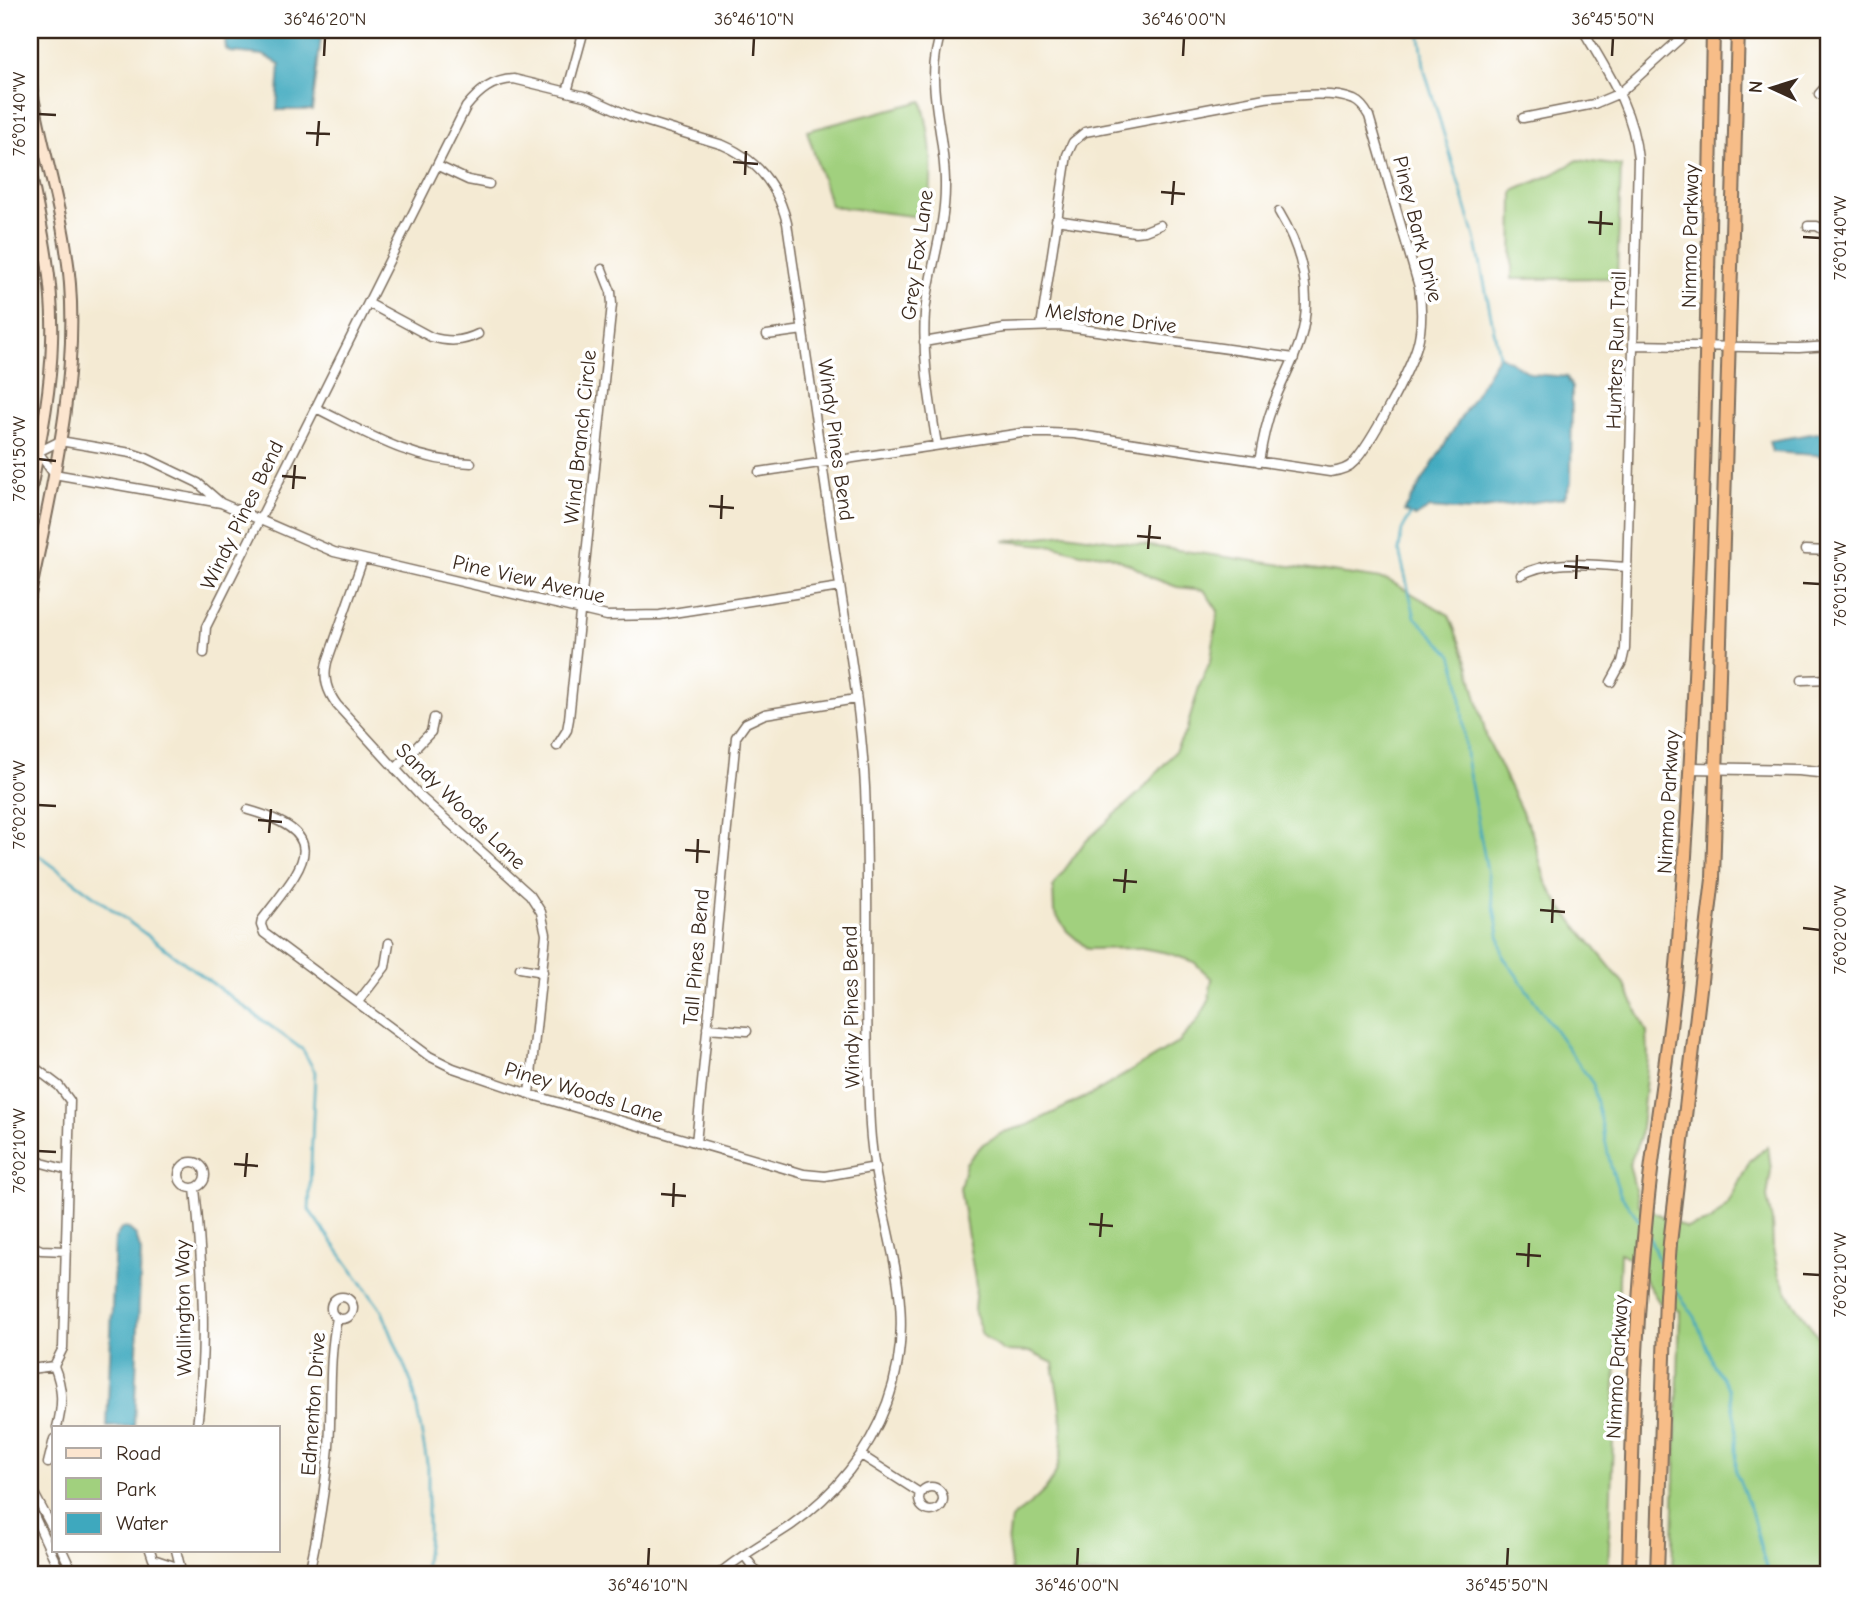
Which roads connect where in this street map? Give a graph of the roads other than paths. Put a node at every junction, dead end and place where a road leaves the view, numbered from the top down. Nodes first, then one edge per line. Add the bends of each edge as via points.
1 (584, 30) edge
2 (942, 30) edge
3 (1583, 30) edge
4 (1713, 30) edge
5 (1738, 30) edge
6 (1683, 36) dead end
7 (30, 80) edge
8 (1829, 83) edge
9 (567, 92) junction
10 (1620, 93) junction
11 (1819, 94) dead end
12 (1523, 118) dead end
13 (438, 166) junction
14 (30, 171) edge
15 (489, 184) dead end
16 (1279, 212) dead end
17 (1056, 220) junction
18 (1160, 225) dead end
19 (1808, 226) dead end
20 (1829, 233) edge
21 (601, 269) dead end
22 (368, 303) junction
23 (1041, 326) junction
24 (803, 330) junction
25 (478, 334) dead end
26 (767, 335) dead end
27 (924, 342) junction
28 (1633, 345) junction
29 (1707, 346) junction
30 (1829, 346) edge
31 (1729, 347) junction
32 (1294, 358) junction
33 (316, 408) junction
34 (60, 441) junction
35 (937, 445) junction
36 (34, 451) edge
37 (1259, 462) junction
38 (471, 463) dead end
39 (822, 463) junction
40 (759, 472) dead end
41 (54, 474) junction
42 (30, 494) edge
43 (221, 503) junction
44 (259, 519) junction
45 (1805, 550) dead end
46 (1829, 551) edge
47 (363, 559) junction
48 (1627, 567) junction
49 (1521, 575) dead end
50 (840, 587) junction
51 (30, 595) edge
52 (581, 610) junction
53 (204, 653) dead end
54 (1829, 679) edge
55 (1802, 680) dead end
56 (1611, 682) dead end
57 (856, 699) junction
58 (434, 718) dead end
59 (557, 746) dead end
60 (1690, 768) junction
61 (396, 769) junction
62 (1717, 769) junction
63 (1829, 773) edge
64 (248, 810) dead end
65 (389, 943) dead end
66 (520, 968) dead end
67 (543, 972) junction
68 (358, 1002) junction
69 (707, 1028) junction
70 (747, 1031) dead end
71 (30, 1064) edge
72 (529, 1094) junction
73 (696, 1143) junction
74 (30, 1154) edge
75 (876, 1167) junction
76 (68, 1170) junction
77 (195, 1188) dead end
78 (30, 1245) edge
79 (66, 1251) junction
80 (337, 1318) dead end
81 (54, 1366) junction
82 (30, 1369) edge
83 (57, 1426) edge
84 (197, 1426) edge
85 (52, 1447) edge
86 (861, 1455) junction
87 (48, 1463) dead end
88 (30, 1486) edge
89 (920, 1493) dead end
90 (30, 1507) edge
91 (52, 1527) edge
92 (63, 1552) edge
93 (151, 1552) edge
94 (176, 1552) edge
95 (744, 1555) junction
96 (181, 1571) edge
97 (61, 1574) edge
98 (73, 1574) edge
99 (309, 1574) edge
100 (719, 1574) edge
101 (758, 1574) edge
102 (1629, 1574) edge
103 (1657, 1574) edge

1 - 9 street
2 - 27 street, Grey Fox Lane via 932,85 942,135 945,195
3 - 10 street, Hunters Run Trail
4 - 29 highway, Nimmo Parkway
5 - 31 highway, Nimmo Parkway
6 - 10 street
7 - 34 main road via 70,281 71,355
8 - 11 street
9 - 13 street, Windy Pines Bend via 514,79 491,85 466,107
9 - 24 street, Windy Pines Bend via 723,145 759,168 783,208
10 - 12 street via 1594,104
10 - 28 street, Hunters Run Trail via 1633,127 1638,159
13 - 15 street
13 - 22 street, Windy Pines Bend
14 - 36 main road via 52,302 51,366
16 - 32 street via 1298,251 1305,287 1304,328
17 - 18 street via 1135,232
17 - 23 street, Piney Bark Drive
17 - 37 street, Piney Bark Drive via 1068,150 1092,129 1295,96 1345,97 1365,108 1419,286 1418,344 1375,429 1348,467 1330,472
19 - 20 street
21 - 52 street, Wind Branch Circle via 612,304
22 - 25 street via 431,337 464,340
22 - 33 street, Windy Pines Bend
23 - 27 street, Melstone Drive via 993,329
23 - 32 street, Melstone Drive
24 - 26 street
24 - 39 street, Windy Pines Bend
27 - 35 street, Grey Fox Lane
28 - 29 street
28 - 48 street, Hunters Run Trail
29 - 31 street
29 - 60 highway, Nimmo Parkway
30 - 31 street
31 - 62 highway, Nimmo Parkway
32 - 37 street via 1272,407
33 - 38 street via 408,453
33 - 44 street, Windy Pines Bend
34 - 36 street
34 - 41 main road
34 - 43 street, Pine View Avenue via 146,458 198,483
35 - 37 street, Piney Bark Drive via 1022,433 1061,433
35 - 39 street, Piney Bark Drive
36 - 41 street
36 - 42 main road
39 - 40 street, Piney Bark Drive
39 - 50 street, Windy Pines Bend
41 - 43 street, Pine View Avenue
41 - 51 main road
43 - 44 street, Pine View Avenue
44 - 47 street, Pine View Avenue via 313,545
44 - 53 street, Windy Pines Bend via 206,627
45 - 46 street
47 - 52 street, Pine View Avenue
47 - 61 street, Sandy Woods Lane via 325,678 330,696
48 - 49 street via 1552,564
48 - 56 street, Hunters Run Trail via 1625,649
50 - 52 street, Pine View Avenue via 660,615 607,616
50 - 57 street, Windy Pines Bend
52 - 59 street, Wind Branch Circle via 569,719
54 - 55 street
57 - 69 street, Tall Pines Bend via 765,714 746,723 736,737
57 - 75 street, Windy Pines Bend via 865,786 870,1113
58 - 61 street via 431,732
60 - 62 street
60 - 102 highway, Nimmo Parkway via 1677,958 1646,1215 1635,1353
61 - 67 street, Sandy Woods Lane via 536,902 545,922
62 - 63 street
62 - 103 highway, Nimmo Parkway via 1713,879 1666,1295
64 - 68 street, Piney Woods Lane via 285,823 299,836 303,855 302,864 261,925 264,933
65 - 68 street via 384,967
66 - 67 street
67 - 72 street, Sandy Woods Lane
68 - 72 street, Piney Woods Lane via 429,1056
69 - 70 street
69 - 73 street, Tall Pines Bend
71 - 76 street via 59,1086 70,1101
72 - 73 street, Piney Woods Lane
73 - 75 street, Piney Woods Lane via 814,1175
74 - 76 street via 42,1163
75 - 86 street, Windy Pines Bend via 897,1274 901,1330 887,1403
76 - 79 street
77 - 84 street, Wallington Way via 204,1314
78 - 79 street
79 - 81 street via 63,1348
80 - 99 street, Edmenton Drive via 324,1491
81 - 82 street
81 - 83 street via 61,1384
85 - 87 street
86 - 89 street
86 - 95 street, Windy Pines Bend via 818,1504
88 - 91 street
90 - 97 street
92 - 98 street
93 - 96 street via 153,1559
94 - 96 street
95 - 100 street, Windy Pines Bend
95 - 101 street

